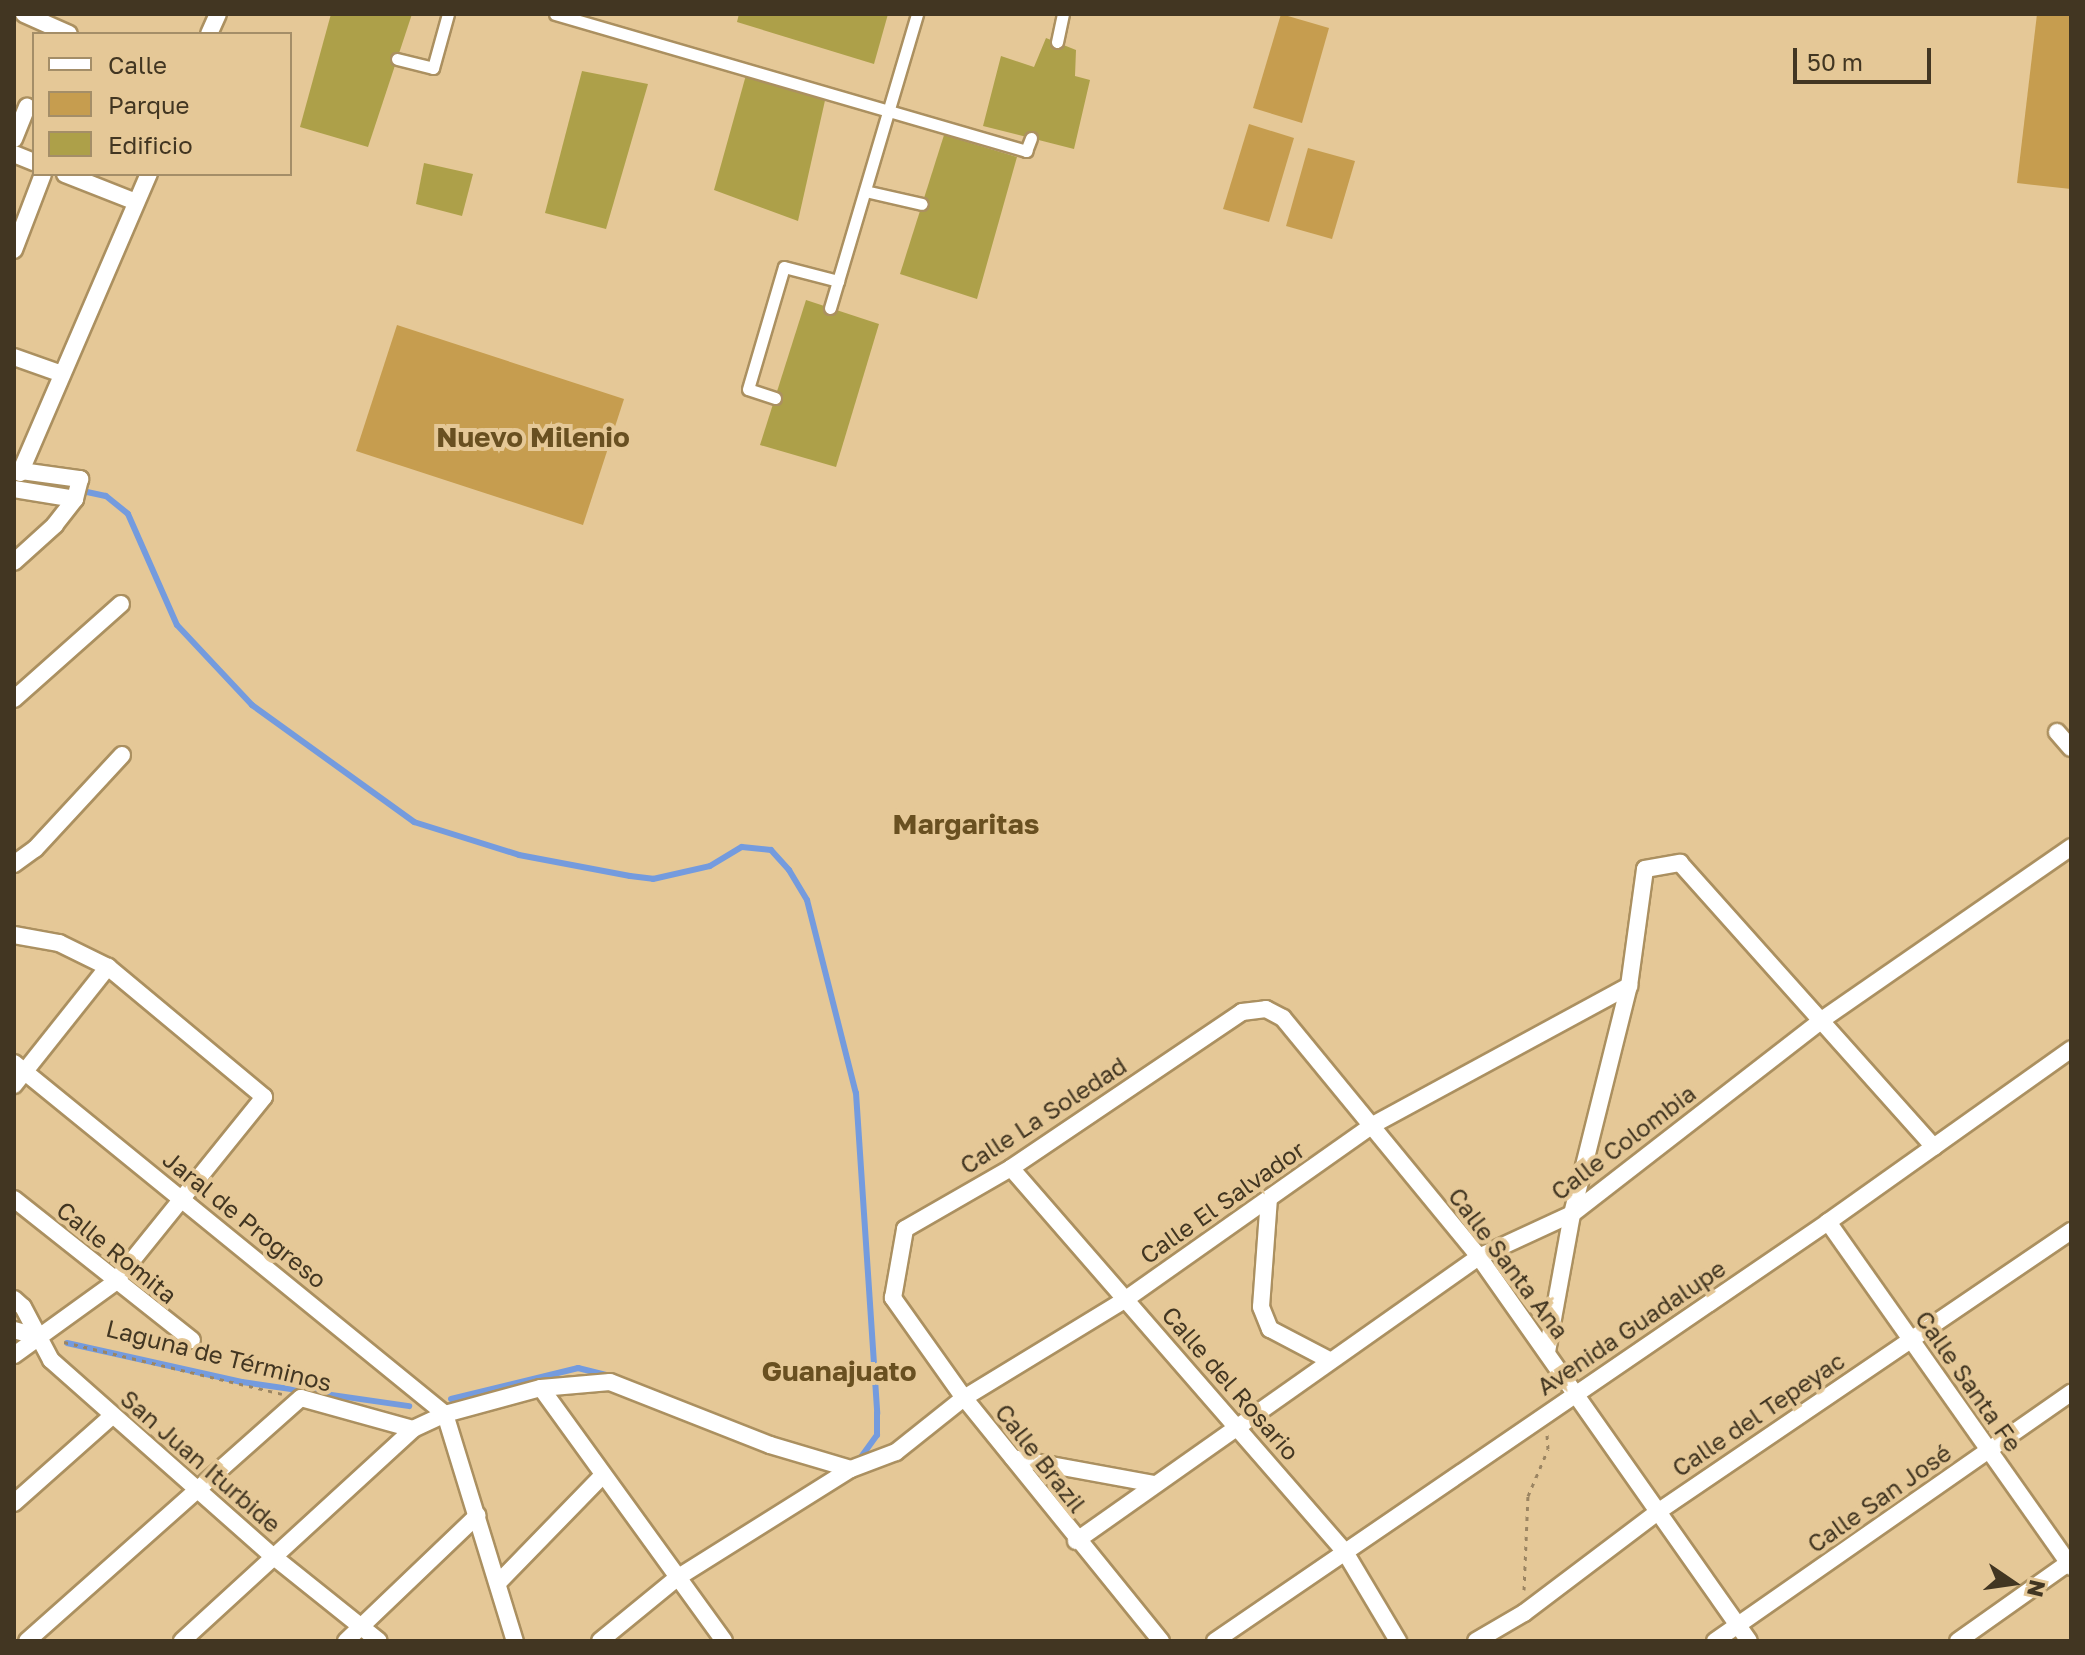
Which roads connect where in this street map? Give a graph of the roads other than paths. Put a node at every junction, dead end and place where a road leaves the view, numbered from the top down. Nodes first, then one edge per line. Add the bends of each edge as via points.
1 (24, 14) edge
2 (448, 14) edge
3 (555, 14) edge
4 (917, 14) edge
5 (1063, 14) edge
6 (64, 32) edge
7 (1057, 42) dead end
8 (397, 59) dead end
9 (27, 107) dead end
10 (888, 112) junction
11 (1031, 138) dead end
12 (14, 139) edge
13 (42, 176) edge
14 (70, 176) edge
15 (148, 176) edge
16 (865, 191) junction
17 (136, 202) junction
18 (922, 204) dead end
19 (14, 250) edge
20 (838, 281) junction
21 (830, 308) dead end
22 (14, 357) edge
23 (62, 374) junction
24 (775, 398) dead end
25 (16, 477) edge
26 (75, 499) junction
27 (14, 562) edge
28 (121, 604) dead end
29 (14, 699) edge
30 (2057, 732) dead end
31 (2071, 748) edge
32 (122, 755) dead end
33 (2071, 847) edge
34 (14, 864) edge
35 (14, 935) edge
36 (108, 967) junction
37 (1629, 986) junction
38 (1266, 1009) joint
39 (1823, 1019) junction
40 (2071, 1049) edge
41 (18, 1073) edge
42 (1371, 1126) junction
43 (1934, 1147) junction
44 (1011, 1168) junction
45 (1269, 1198) junction
46 (14, 1199) edge
47 (184, 1199) junction
48 (1572, 1214) junction
49 (1828, 1222) junction
50 (2071, 1231) edge
51 (1479, 1257) junction
52 (114, 1283) junction
53 (893, 1298) joint
54 (14, 1299) edge
55 (1126, 1299) junction
56 (14, 1330) edge
57 (35, 1336) junction
58 (192, 1340) dead end
59 (1911, 1340) junction
60 (1547, 1352) junction
61 (14, 1355) edge
62 (1329, 1360) junction
63 (541, 1388) junction
64 (2071, 1393) edge
65 (1577, 1394) junction
66 (964, 1398) junction
67 (445, 1414) junction
68 (112, 1416) junction
69 (1236, 1425) junction
70 (413, 1429) junction
71 (1989, 1450) junction
72 (1013, 1458) junction
73 (851, 1469) junction
74 (601, 1477) junction
75 (1155, 1484) junction
76 (196, 1487) junction
77 (14, 1503) edge
78 (1659, 1511) junction
79 (478, 1515) junction
80 (1076, 1541) junction
81 (1345, 1552) junction
82 (274, 1557) junction
83 (2070, 1564) edge
84 (677, 1578) junction
85 (498, 1583) junction
86 (1738, 1625) junction
87 (361, 1627) junction
88 (27, 1641) edge
89 (182, 1641) edge
90 (346, 1641) edge
91 (379, 1641) edge
92 (515, 1641) edge
93 (600, 1641) edge
94 (724, 1641) edge
95 (1161, 1641) edge
96 (1215, 1641) edge
97 (1398, 1641) edge
98 (1476, 1641) edge
99 (1715, 1641) edge
100 (1749, 1641) edge
101 (1958, 1641) edge

1 - 6 street
2 - 8 street via 433,68
3 - 10 street
4 - 10 street
5 - 7 street
9 - 12 street
10 - 11 street via 1026,151
10 - 16 street
13 - 19 street
14 - 17 street
15 - 17 street
16 - 18 street
16 - 20 street
17 - 23 street
20 - 21 street
20 - 24 street via 784,267 748,389
22 - 23 street
23 - 25 street
25 - 26 street
25 - 26 street via 80,479
26 - 27 street
28 - 29 street
30 - 31 street
32 - 34 street via 35,849
33 - 39 street, Calle Colombia
35 - 36 street via 59,943
36 - 41 street
36 - 47 street via 264,1097
37 - 39 street via 1645,869 1680,863
37 - 42 street, Calle El Salvador
37 - 48 street
38 - 42 street, Calle Santa Ana via 1283,1018
38 - 44 street, Calle La Soledad via 1242,1012
39 - 43 street
39 - 48 street, Calle Colombia
40 - 43 street, Avenida Guadalupe
41 - 47 street, Jaral de Progreso
42 - 45 street, Calle El Salvador
42 - 51 street, Calle Santa Ana
43 - 49 street, Avenida Guadalupe
44 - 53 street, Calle La Soledad via 905,1229
44 - 55 street, Calle del Rosario
45 - 55 street, Calle El Salvador
45 - 62 street via 1261,1307 1270,1329
46 - 52 street, Calle Romita
47 - 52 street
47 - 67 street, Jaral de Progreso
48 - 51 street, Calle Colombia
48 - 60 street
49 - 59 street, Calle Santa Fe
49 - 65 street, Avenida Guadalupe
50 - 59 street, Calle del Tepeyac
51 - 60 street, Calle Santa Ana
51 - 62 street, Calle Colombia
52 - 57 street via 78,1313
52 - 58 street, Calle Romita
53 - 66 street, Calle Brazil
54 - 57 street, San Juan Iturbide
55 - 66 street, Calle El Salvador
55 - 69 street, Calle del Rosario
56 - 57 street
57 - 61 street
57 - 68 street, San Juan Iturbide via 51,1360
59 - 71 street, Calle Santa Fe
59 - 78 street, Calle del Tepeyac
60 - 65 street, Calle Santa Ana
62 - 69 street, Calle Colombia
63 - 67 street
63 - 73 street via 610,1382 770,1445
63 - 74 street
64 - 71 street, Calle San José
65 - 78 street, Calle Santa Ana
65 - 81 street, Avenida Guadalupe
66 - 72 street, Calle Brazil
66 - 73 street, Calle El Salvador via 896,1452
67 - 70 street
67 - 79 street
68 - 76 street, San Juan Iturbide
68 - 77 street
69 - 75 street, Calle Colombia
69 - 81 street, Calle del Rosario
70 - 76 street, Laguna de Términos via 301,1398
70 - 82 street
71 - 83 street, Calle Santa Fe
71 - 86 street, Calle San José
72 - 75 street
72 - 80 street, Calle Brazil
73 - 84 street, Calle El Salvador
74 - 84 street
74 - 85 street
75 - 80 street, Calle Colombia
76 - 82 street, San Juan Iturbide
76 - 88 street
78 - 86 street, Calle Santa Ana
78 - 98 street, Calle del Tepeyac via 1524,1613
79 - 85 street
79 - 87 street
80 - 95 street, Calle Brazil
81 - 96 street, Avenida Guadalupe
81 - 97 street, Calle del Rosario
82 - 87 street, San Juan Iturbide
82 - 89 street
83 - 101 street
84 - 93 street, Calle El Salvador
84 - 94 street
85 - 92 street
86 - 99 street, Calle San José
86 - 100 street, Calle Santa Ana
87 - 90 street
87 - 91 street, San Juan Iturbide

